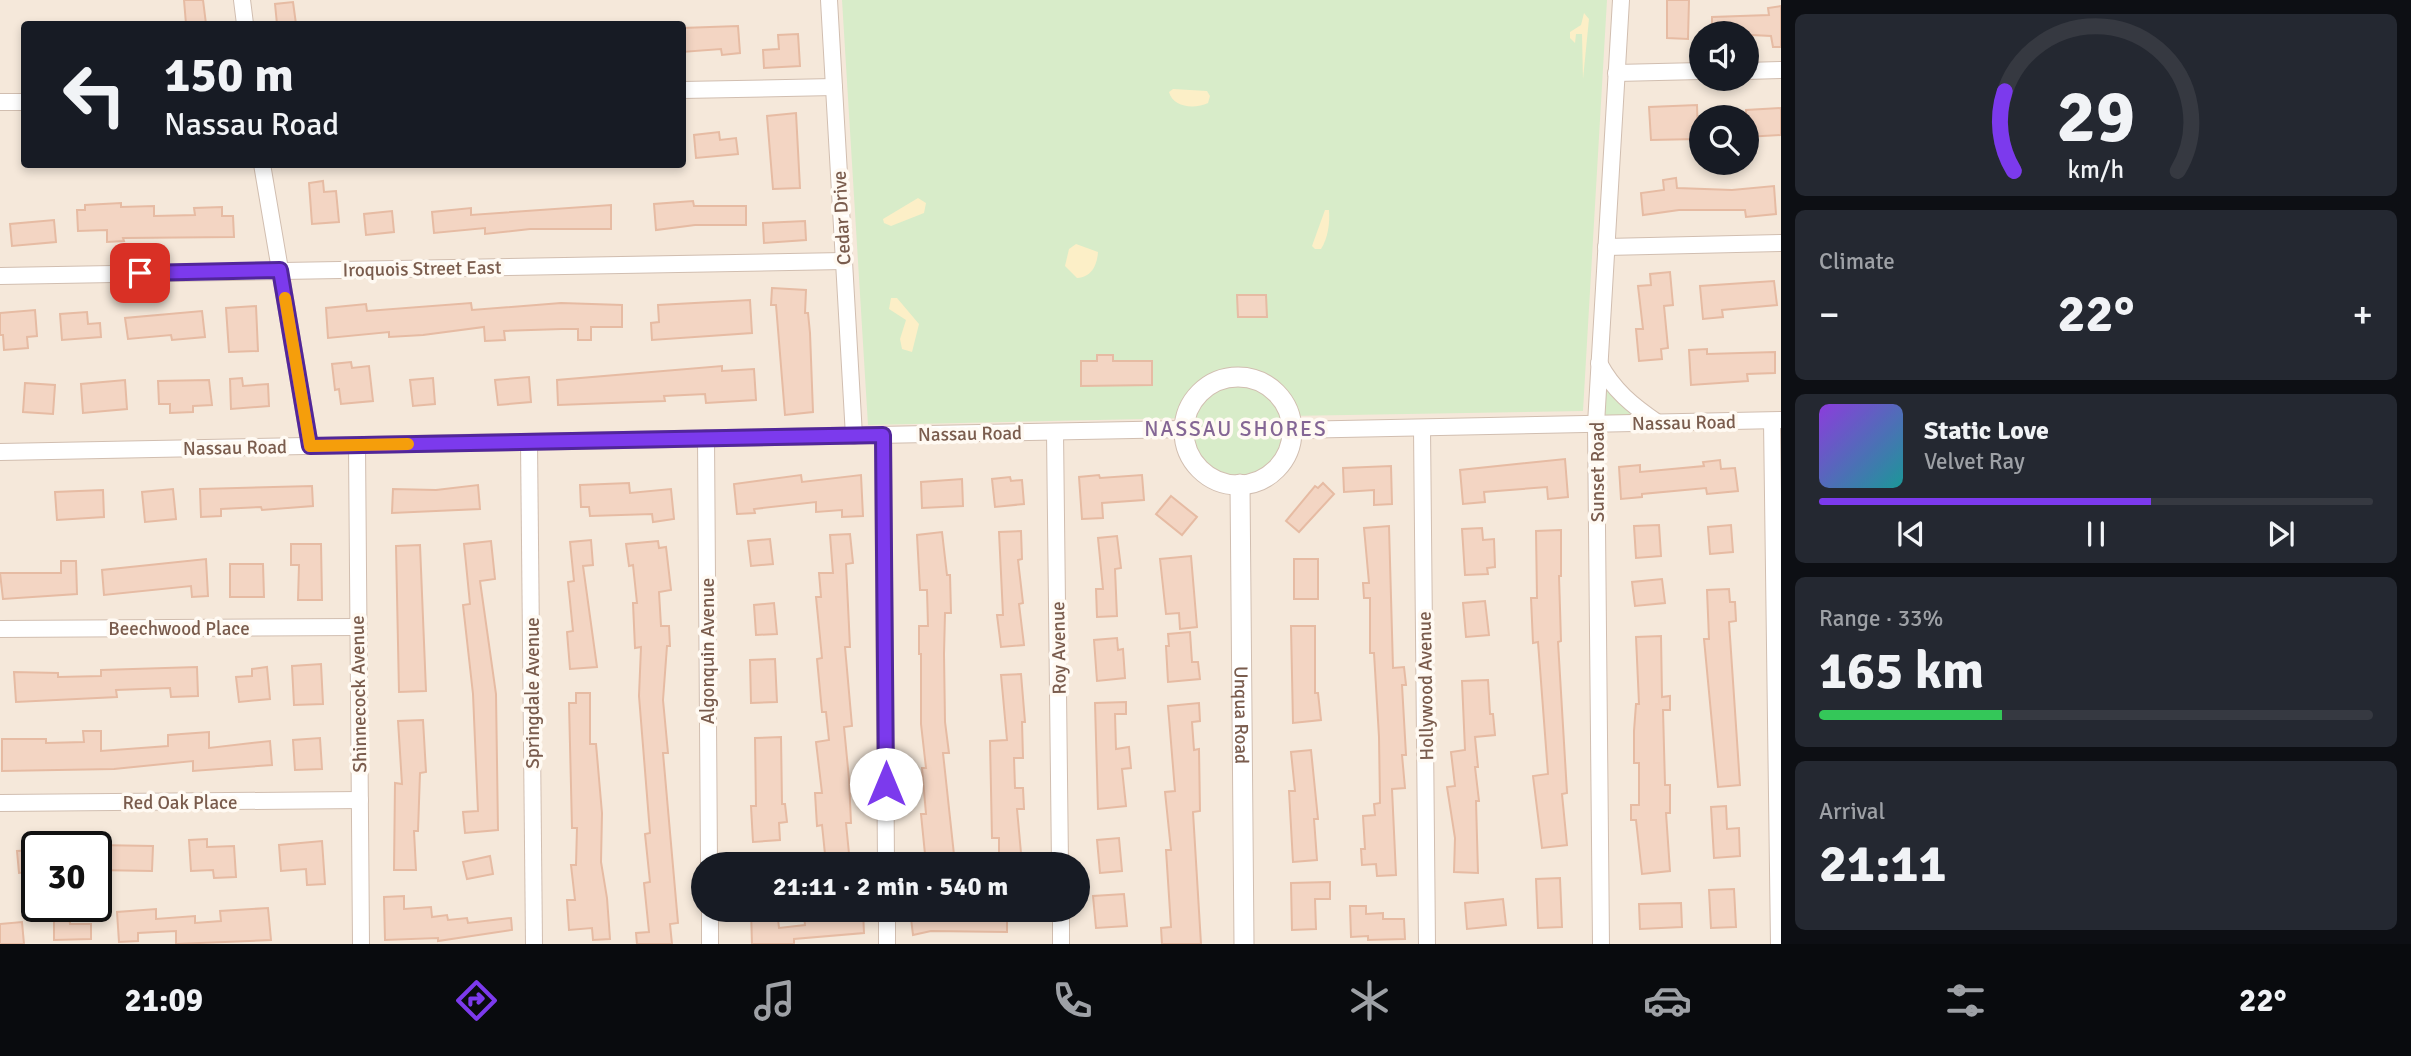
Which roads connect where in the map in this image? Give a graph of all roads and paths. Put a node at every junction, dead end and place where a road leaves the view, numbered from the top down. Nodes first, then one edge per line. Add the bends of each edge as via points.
1 (242, 0) edge
2 (829, 0) edge
3 (1620, 0) edge
4 (245, 21) edge
5 (1781, 70) edge
6 (1689, 71) edge
7 (1759, 71) edge
8 (1616, 73) junction
9 (834, 87) junction
10 (686, 89) edge
11 (0, 102) edge
12 (21, 102) edge
13 (263, 168) edge
14 (1781, 243) edge
15 (1606, 247) junction
16 (844, 261) junction
17 (280, 270) junction
18 (0, 276) edge
19 (1599, 363) junction
20 (1777, 421) edge
21 (1658, 423) junction
22 (1595, 424) junction
23 (1422, 428) junction
24 (1185, 429) junction
25 (1292, 430) junction
26 (1055, 432) junction
27 (883, 435) junction
28 (854, 436) junction
29 (706, 438) junction
30 (529, 442) junction
31 (357, 445) junction
32 (310, 446) junction
33 (0, 452) edge
34 (1240, 484) junction
35 (358, 627) junction
36 (0, 629) edge
37 (359, 800) junction
38 (0, 803) edge
39 (709, 852) edge
40 (886, 852) edge
41 (1060, 852) edge
42 (709, 922) edge
43 (887, 922) edge
44 (1061, 922) edge
45 (361, 944) edge
46 (534, 944) edge
47 (710, 944) edge
48 (887, 944) edge
49 (1061, 944) edge
50 (1244, 944) edge
51 (1427, 944) edge
52 (1601, 944) edge
53 (1779, 944) edge

1 - 4 street
2 - 9 street, Cedar Drive
3 - 8 street, Sunset Road
5 - 7 street
6 - 8 street
8 - 15 street, Sunset Road
9 - 10 street
9 - 16 street, Cedar Drive
11 - 12 street
13 - 17 street
14 - 15 street
15 - 19 street, Sunset Road
16 - 17 street, Iroquois Street East
16 - 28 street, Cedar Drive
17 - 18 street, Iroquois Street East
17 - 32 street
19 - 21 street via 1622,396
19 - 22 street, Sunset Road
20 - 21 street, Nassau Road
20 - 53 street
21 - 22 street, Nassau Road
22 - 23 street, Nassau Road
22 - 52 street, Sunset Road
23 - 25 street, Nassau Road
23 - 51 street, Hollywood Avenue
24 - 25 street via 1188,412 1205,389 1242,377 1261,382 1278,394
24 - 26 street, Nassau Road
24 - 34 street via 1197,465 1212,478
25 - 34 street via 1288,450 1277,468 1260,480
26 - 27 street, Nassau Road
26 - 41 street, Roy Avenue
27 - 28 street, Nassau Road
27 - 40 street
28 - 29 street, Nassau Road
29 - 30 street, Nassau Road
29 - 39 street, Algonquin Avenue
30 - 31 street, Nassau Road
30 - 46 street, Springdale Avenue
31 - 32 street, Nassau Road
31 - 35 street, Shinnecock Avenue
32 - 33 street, Nassau Road
34 - 50 street, Unqua Road
35 - 36 street, Beechwood Place
35 - 37 street, Shinnecock Avenue
37 - 38 street, Red Oak Place
37 - 45 street, Shinnecock Avenue
42 - 47 street
43 - 48 street
44 - 49 street

